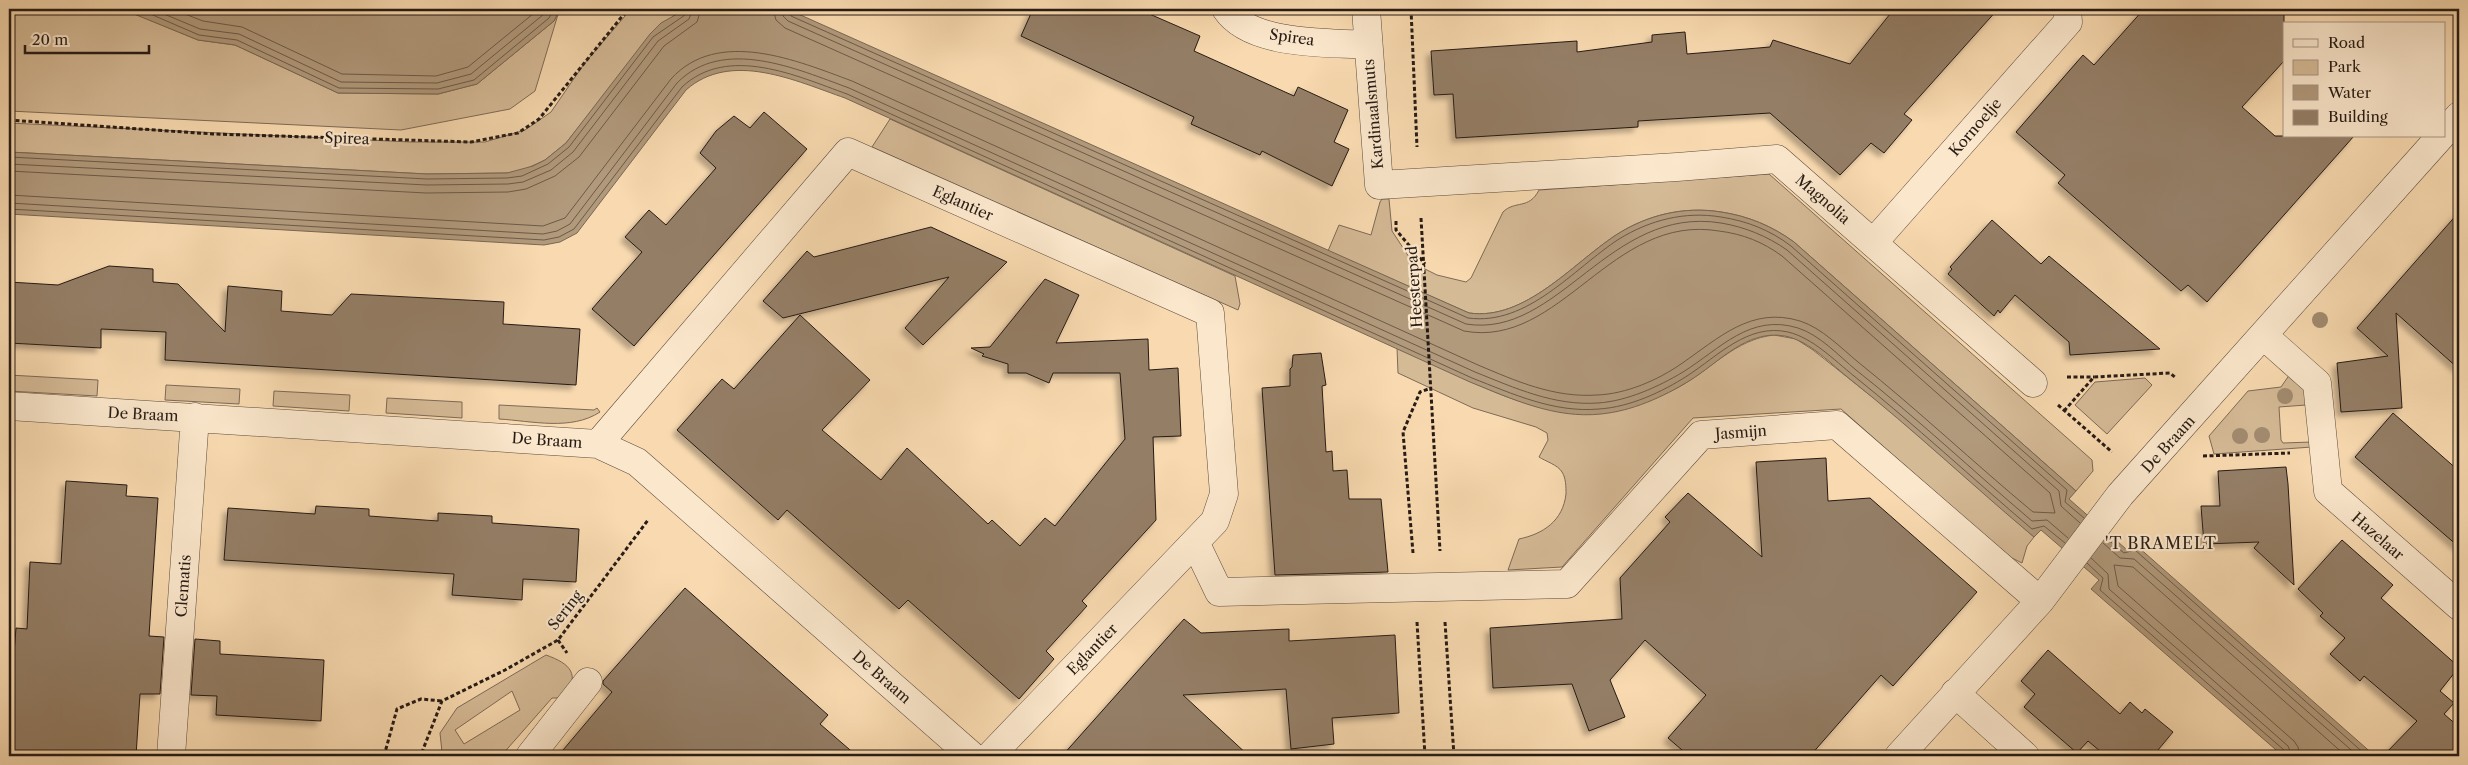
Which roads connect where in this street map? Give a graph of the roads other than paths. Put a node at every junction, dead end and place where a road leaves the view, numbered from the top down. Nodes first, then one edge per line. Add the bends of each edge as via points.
1 (1226, 9) edge
2 (1366, 9) edge
3 (2067, 9) edge
4 (1368, 45) junction
5 (2459, 116) edge
6 (2446, 131) edge
7 (2439, 138) edge
8 (1407, 184) joint
9 (1874, 243) junction
10 (2264, 336) junction
11 (2033, 383) road end
12 (9, 406) edge
13 (196, 416) junction
14 (598, 444) junction
15 (1194, 542) junction
16 (2040, 601) junction
17 (2459, 606) edge
18 (588, 682) dead end
19 (1955, 693) junction
20 (171, 756) edge
21 (530, 756) edge
22 (972, 756) edge
23 (990, 756) edge
24 (1899, 756) edge
25 (2025, 756) edge

1 - 4 street, Spirea via 1234,20 1270,37
2 - 4 street, Kardinaalsmuts
3 - 9 street, Kornoelje via 2068,22
4 - 8 street, Kardinaalsmuts via 1379,185
5 - 6 street
7 - 10 street, De Braam
8 - 9 street, Magnolia via 1777,159
9 - 11 street, Magnolia
10 - 16 street, De Braam via 2129,486
10 - 17 street, Hazelaar via 2317,383 2328,491
12 - 13 street, De Braam
13 - 14 street, De Braam
13 - 20 street, Clematis
14 - 15 street, Eglantier via 848,152 1210,313 1224,494 1215,520
14 - 22 street, De Braam via 637,462
15 - 16 street, Jasmijn via 1219,592 1567,584 1701,435 1837,425
15 - 23 street, Eglantier
16 - 19 street, De Braam
18 - 21 street
19 - 24 street, De Braam
19 - 25 street

